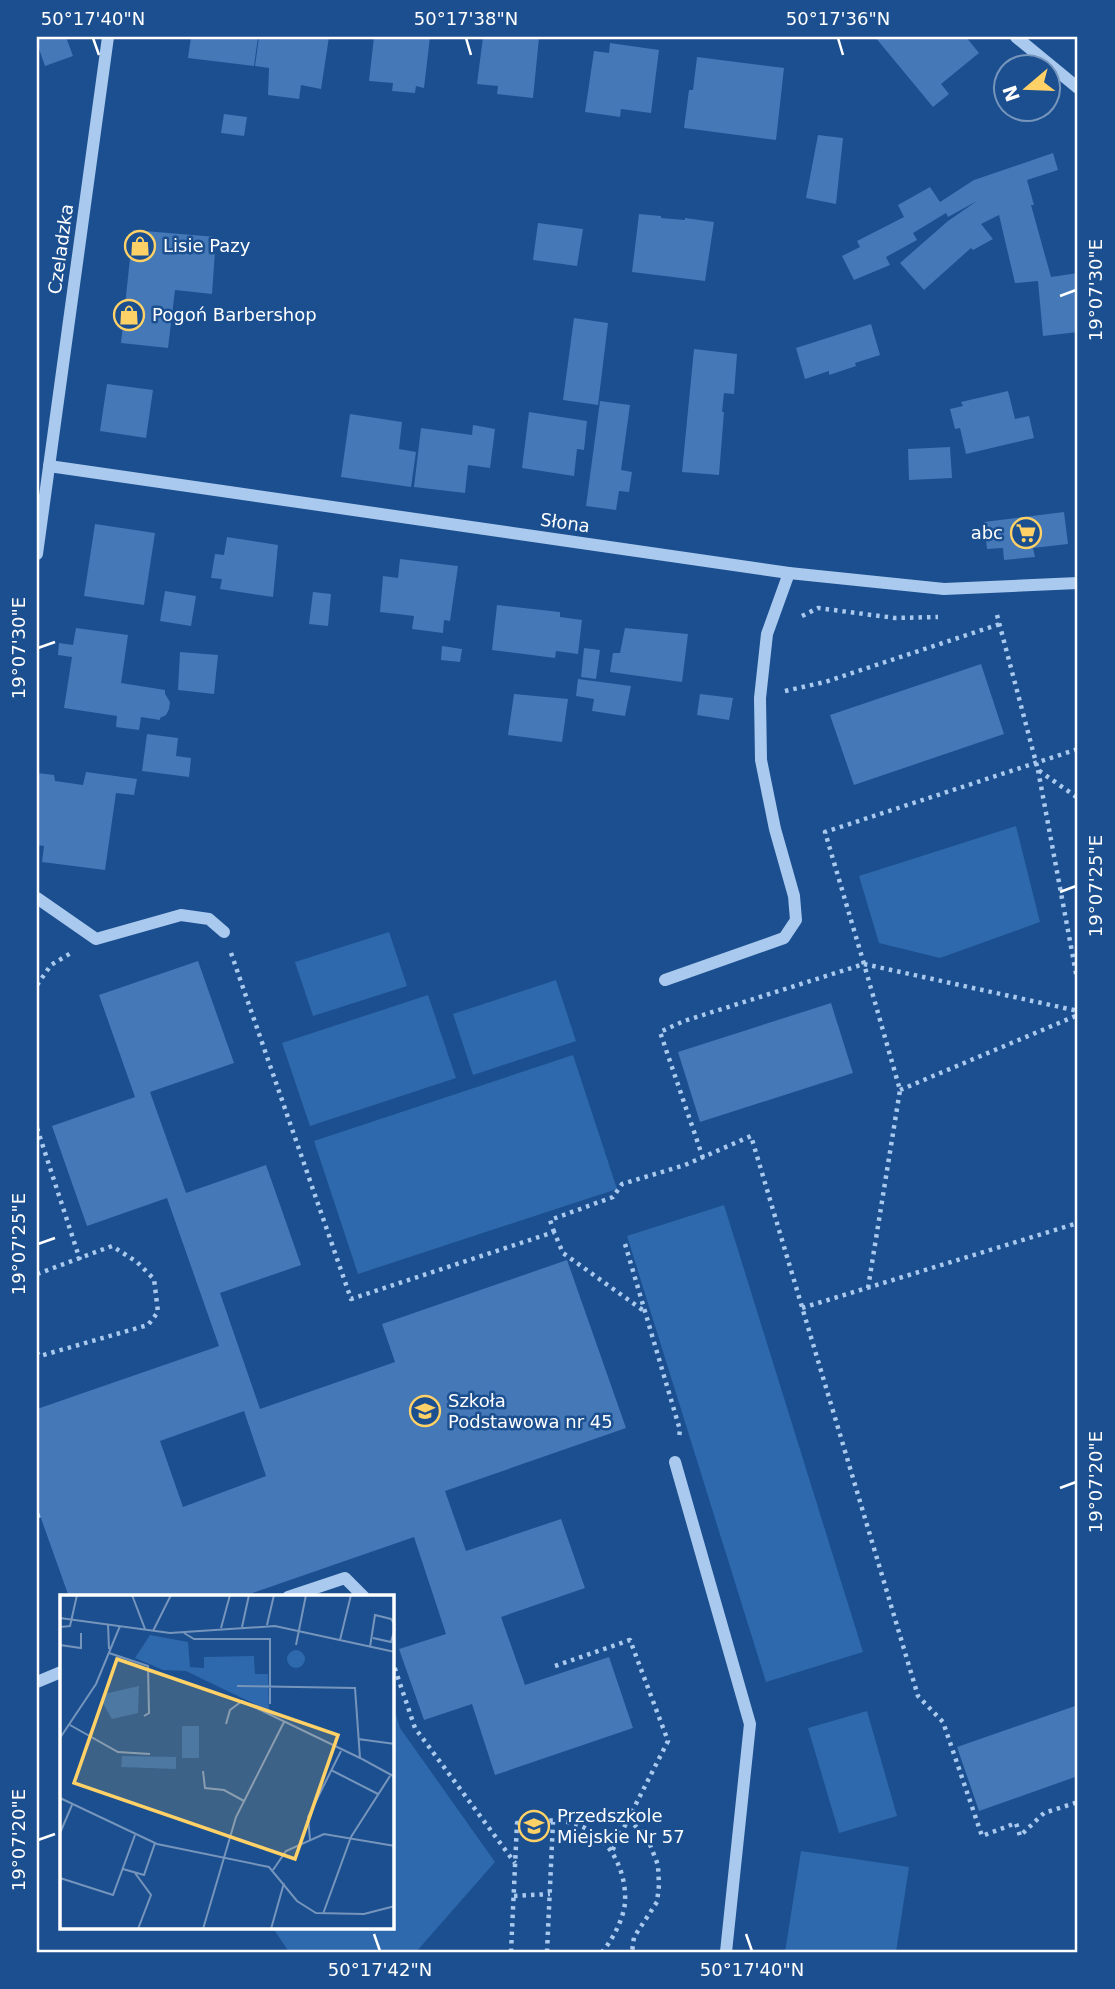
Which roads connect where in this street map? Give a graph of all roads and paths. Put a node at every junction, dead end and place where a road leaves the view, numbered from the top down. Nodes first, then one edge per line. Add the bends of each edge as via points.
1 (108, 37) edge
2 (1016, 37) edge
3 (1078, 88) edge
4 (49, 466) junction
5 (37, 554) edge
6 (789, 573) junction
7 (1078, 583) edge
8 (985, 615) dead end
9 (946, 616) dead end
10 (794, 619) dead end
11 (1000, 624) junction
12 (760, 698) junction
13 (1078, 749) edge
14 (1036, 763) junction
15 (1038, 770) junction
16 (1078, 798) edge
17 (37, 898) edge
18 (224, 932) joint
19 (96, 939) junction
20 (864, 964) junction
21 (665, 980) dead end
22 (1078, 984) edge
23 (37, 985) edge
24 (1078, 1013) edge
25 (901, 1090) junction
26 (37, 1128) edge
27 (703, 1158) junction
28 (1078, 1223) edge
29 (554, 1232) junction
30 (625, 1244) dead end
31 (79, 1260) junction
32 (37, 1274) edge
33 (867, 1288) junction
34 (802, 1308) junction
35 (644, 1311) junction
36 (37, 1353) edge
37 (675, 1462) joint
38 (294, 1595) edge
39 (362, 1595) edge
40 (394, 1666) edge
41 (555, 1666) dead end
42 (60, 1672) edge
43 (37, 1682) edge
44 (1078, 1801) edge
45 (628, 1819) junction
46 (553, 1822) junction
47 (612, 1851) junction
48 (515, 1863) junction
49 (550, 1894) junction
50 (514, 1896) junction
51 (511, 1952) edge
52 (547, 1952) edge
53 (602, 1952) edge
54 (632, 1952) edge
55 (726, 1952) edge

1 - 4 street, Czeladzka
2 - 3 street
4 - 5 street, Czeladzka
4 - 6 street, Słona
6 - 7 street, Słona via 944,589
6 - 12 street via 767,634
8 - 11 path via 998,615
9 - 10 path via 895,618 818,608
11 - 12 path via 825,682
11 - 14 path
12 - 21 street via 761,760 796,920 784,938
13 - 14 path
14 - 15 path
14 - 20 path via 825,832
15 - 16 path
15 - 22 path
17 - 19 street
18 - 19 street via 209,919 181,915
18 - 29 path via 351,1299
19 - 23 path via 51,965
20 - 24 path
20 - 25 path
20 - 27 path via 660,1032
24 - 25 path
25 - 33 path
26 - 31 path
27 - 29 path via 622,1184 612,1197 550,1220
27 - 34 path via 751,1136
28 - 33 path
29 - 35 path via 563,1253
30 - 35 path
31 - 32 path
31 - 36 path via 112,1246 137,1262 154,1279 158,1312 148,1325 40,1356
33 - 34 path
34 - 44 path via 918,1696 943,1722 982,1836 1016,1823 1020,1836 1044,1813
35 - 37 path via 680,1430
37 - 55 street via 751,1724
38 - 39 street via 345,1578
40 - 48 path via 415,1728
41 - 45 path via 631,1640 668,1741
42 - 43 street
45 - 47 path
45 - 54 path via 647,1837 658,1865 659,1885 657,1902 634,1937
46 - 47 path via 587,1829
46 - 48 path via 517,1823
46 - 49 path
47 - 53 path via 623,1877 625,1904 618,1928
48 - 50 path
49 - 50 path
49 - 52 path
50 - 51 path

